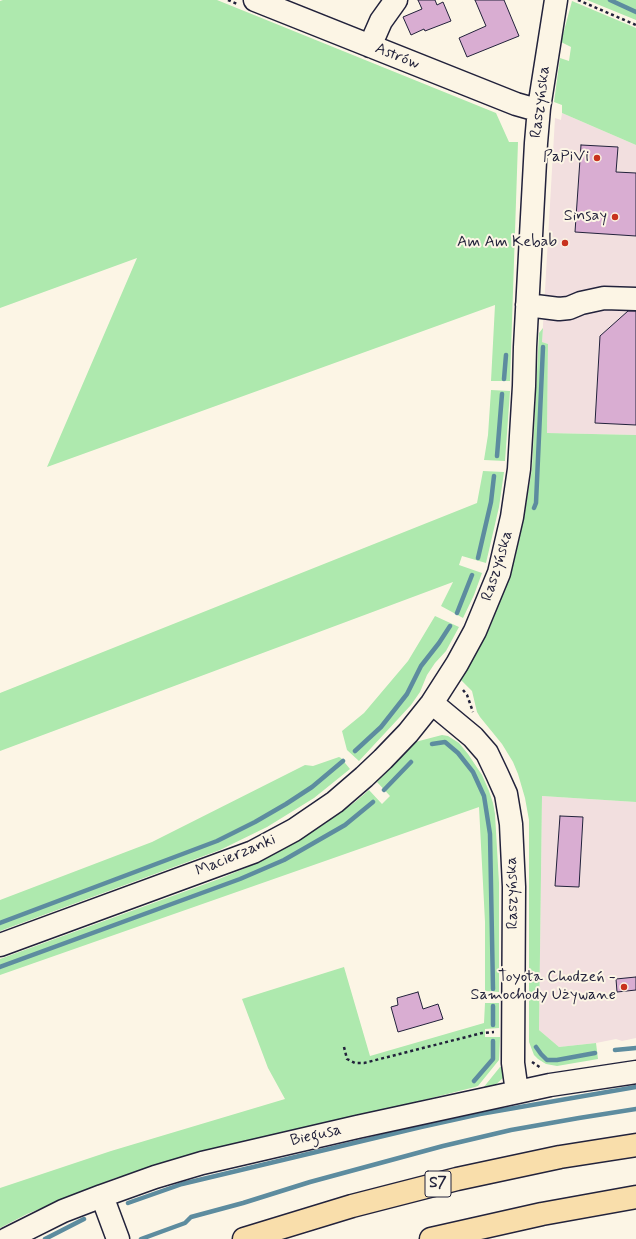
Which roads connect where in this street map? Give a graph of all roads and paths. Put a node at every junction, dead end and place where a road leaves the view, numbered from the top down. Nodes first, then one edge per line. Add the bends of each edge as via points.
1 (255, 0) edge
2 (396, 0) edge
3 (556, 0) edge
4 (578, 0) edge
5 (636, 25) edge
6 (370, 46) junction
7 (539, 108) junction
8 (636, 299) edge
9 (527, 306) junction
10 (432, 703) junction
11 (0, 945) edge
12 (513, 1030) junction
13 (344, 1047) dead end
14 (636, 1072) edge
15 (517, 1092) junction
16 (636, 1145) edge
17 (102, 1196) junction
18 (636, 1197) edge
19 (7, 1239) edge
20 (118, 1239) edge
21 (244, 1239) edge
22 (431, 1239) edge

1 - 6 street, Astrów
2 - 6 street via 381,21
3 - 7 street, Raszyńska
4 - 5 path
6 - 7 street, Astrów via 516,104
7 - 9 street, Raszyńska
8 - 9 street via 604,298 559,309
9 - 10 street, Raszyńska via 519,469 507,544 499,573 475,632
10 - 11 street, Macierzanki via 408,733 364,777 335,802 273,842 253,852
10 - 12 street, Raszyńska via 473,737 498,774 506,794 512,824 514,887
12 - 13 path via 482,1032 364,1063 355,1063 347,1058
12 - 15 street, Raszyńska via 513,1063
14 - 15 street, Biegusa
15 - 17 street, Biegusa via 202,1163
16 - 21 highway, S7 via 560,1157 456,1179 352,1206
17 - 19 street, Biegusa via 63,1211
17 - 20 street
18 - 22 highway via 542,1214

